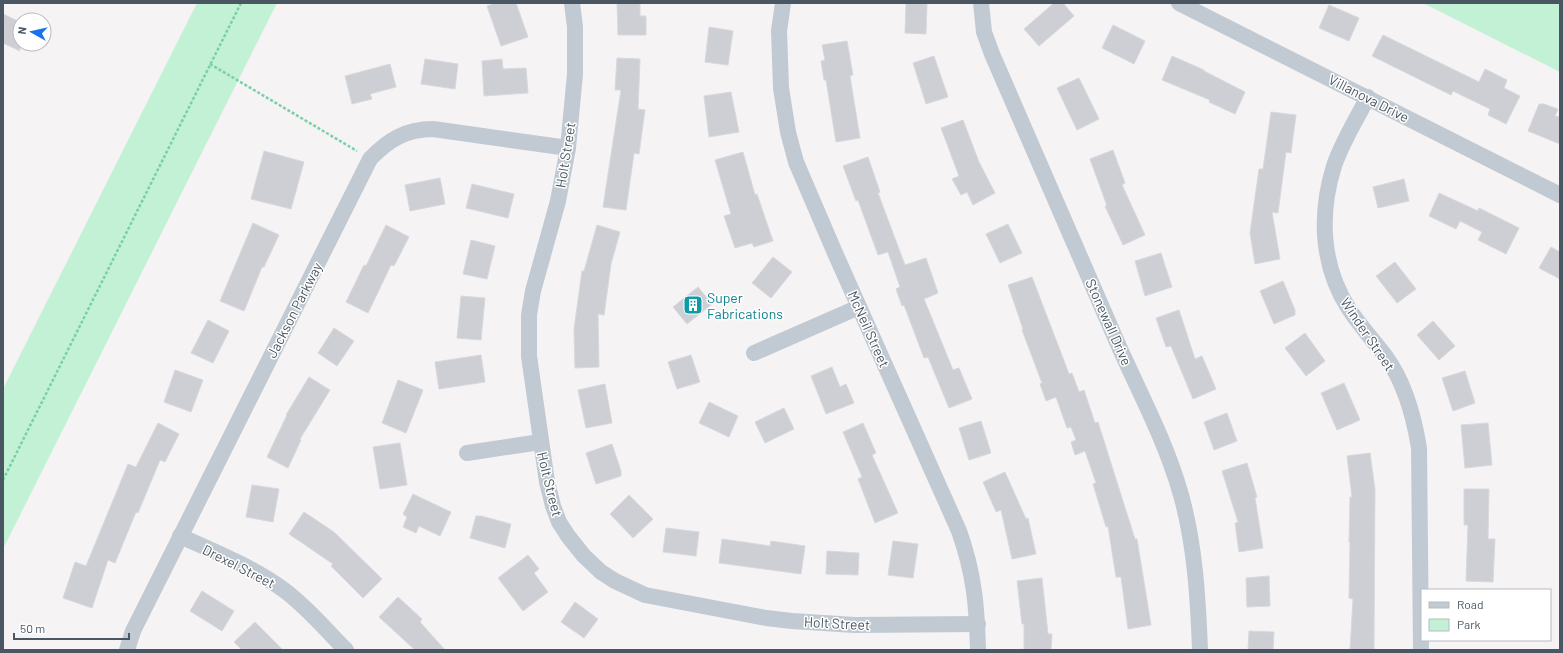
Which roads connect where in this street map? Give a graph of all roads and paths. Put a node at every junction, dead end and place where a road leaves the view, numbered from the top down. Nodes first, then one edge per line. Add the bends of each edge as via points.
1 (241, 3) edge
2 (572, 3) edge
3 (783, 3) edge
4 (981, 3) edge
5 (1179, 3) edge
6 (210, 64) junction
7 (1368, 97) junction
8 (568, 148) junction
9 (370, 159) junction
10 (1560, 194) edge
11 (859, 307) junction
12 (754, 353) dead end
13 (540, 442) junction
14 (467, 453) dead end
15 (3, 480) edge
16 (180, 536) junction
17 (1421, 589) edge
18 (978, 624) junction
19 (127, 650) edge
20 (346, 650) edge
21 (978, 650) edge
22 (1200, 650) edge

1 - 6 path
2 - 8 street, Holt Street via 575,74
3 - 11 street, McNeil Street via 779,31 781,88 788,132 796,162
4 - 22 street, Stonewall Drive via 984,32 992,54 1115,338 1150,411 1173,470 1190,533 1198,597
5 - 7 street, Villanova Drive
6 - 9 path
6 - 15 path
7 - 10 street, Villanova Drive
7 - 17 street, Winder Street via 1335,165 1325,200 1324,233 1334,280 1349,309 1387,359 1401,385 1414,421 1420,448
8 - 9 street, Jackson Parkway via 421,129 400,135 382,146
8 - 13 street, Holt Street via 558,201 529,314 529,356
9 - 16 street, Jackson Parkway
11 - 12 street
11 - 18 street, McNeil Street via 959,531 974,581
13 - 14 street
13 - 18 street, Holt Street via 553,506 568,536 584,556 602,572 645,595 792,621 855,625
16 - 19 street, Jackson Parkway via 133,631
16 - 20 street, Drexel Street via 248,567 284,589
18 - 21 street, McNeil Street

